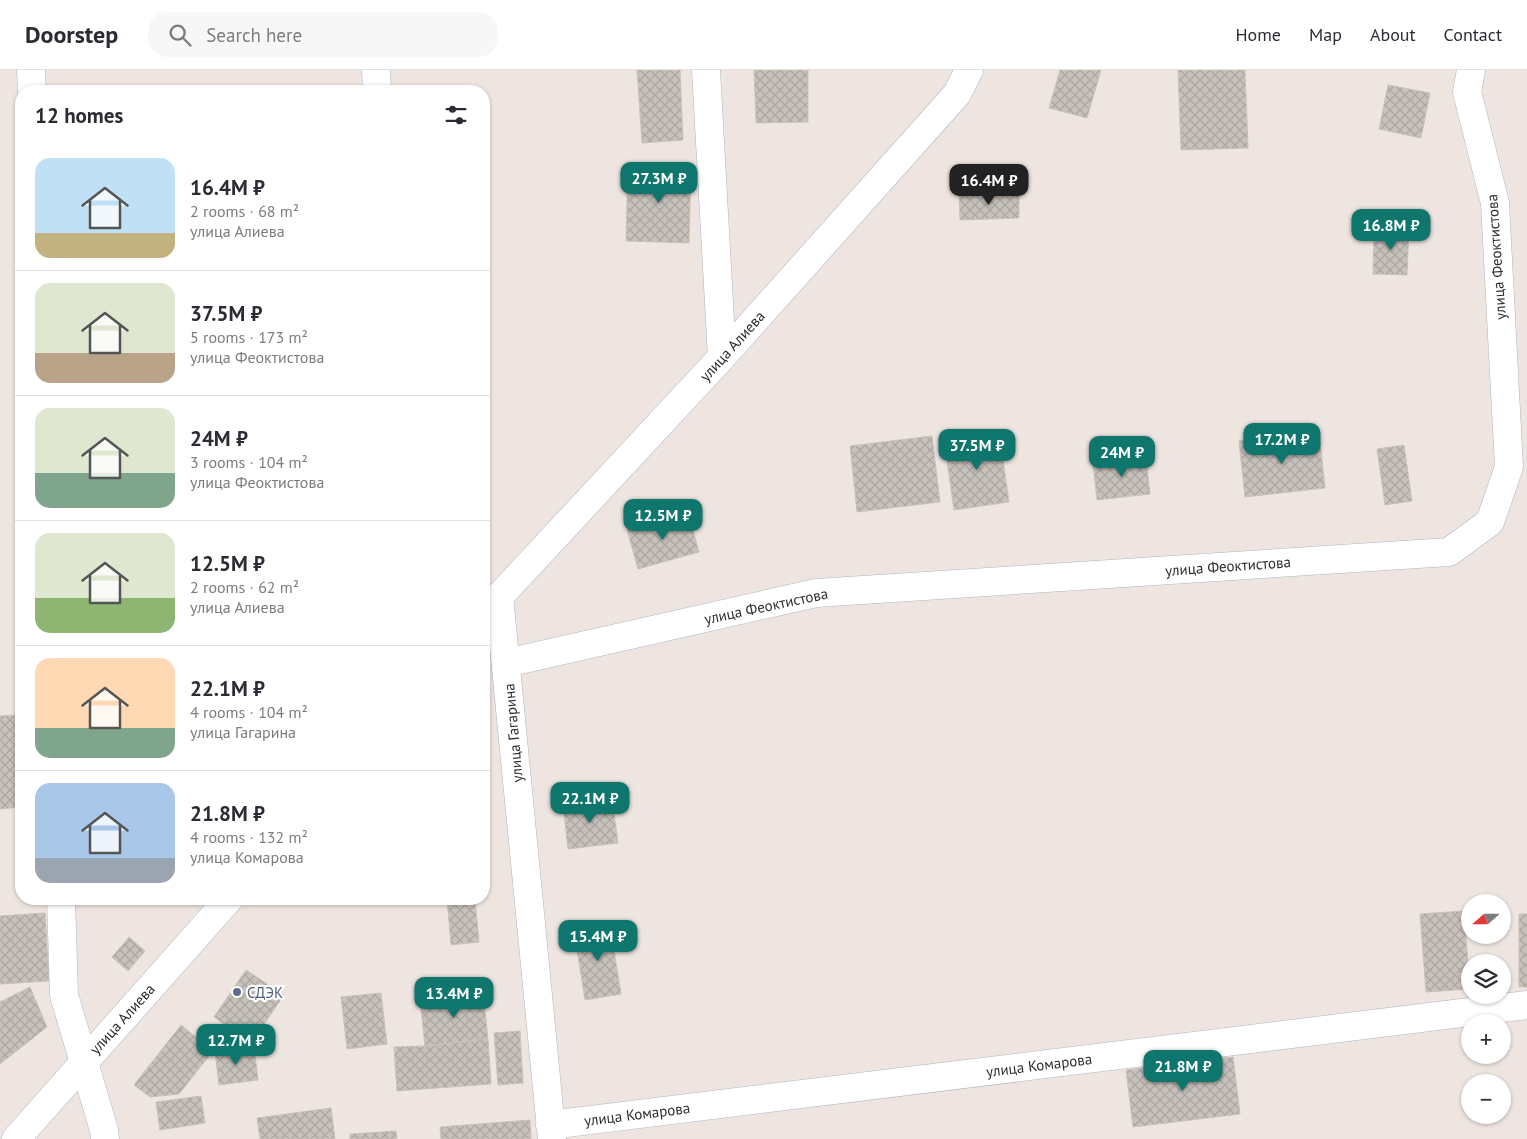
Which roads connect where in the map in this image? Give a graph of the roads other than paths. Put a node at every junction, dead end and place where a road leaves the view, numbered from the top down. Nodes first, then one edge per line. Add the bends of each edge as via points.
1 (31, 70) edge
2 (376, 70) edge
3 (706, 70) edge
4 (969, 70) edge
5 (1471, 70) edge
6 (32, 85) edge
7 (376, 85) edge
8 (722, 356) junction
9 (491, 604) edge
10 (506, 663) junction
11 (61, 905) edge
12 (224, 905) edge
13 (1527, 1005) edge
14 (84, 1062) junction
15 (551, 1132) edge
16 (16, 1139) edge
17 (105, 1139) edge

1 - 6 street
2 - 7 street
3 - 8 street
4 - 8 street, улица Алиева via 957,94
5 - 10 street, улица Феоктистова via 1467,92 1495,203 1509,467 1490,522 1449,552 816,593
8 - 9 street, улица Алиева
9 - 10 street, улица Гагарина
10 - 15 street, улица Гагарина
11 - 14 street via 64,995
12 - 14 street, улица Алиева
13 - 15 street, улица Комарова
14 - 16 street, улица Алиева
14 - 17 street

